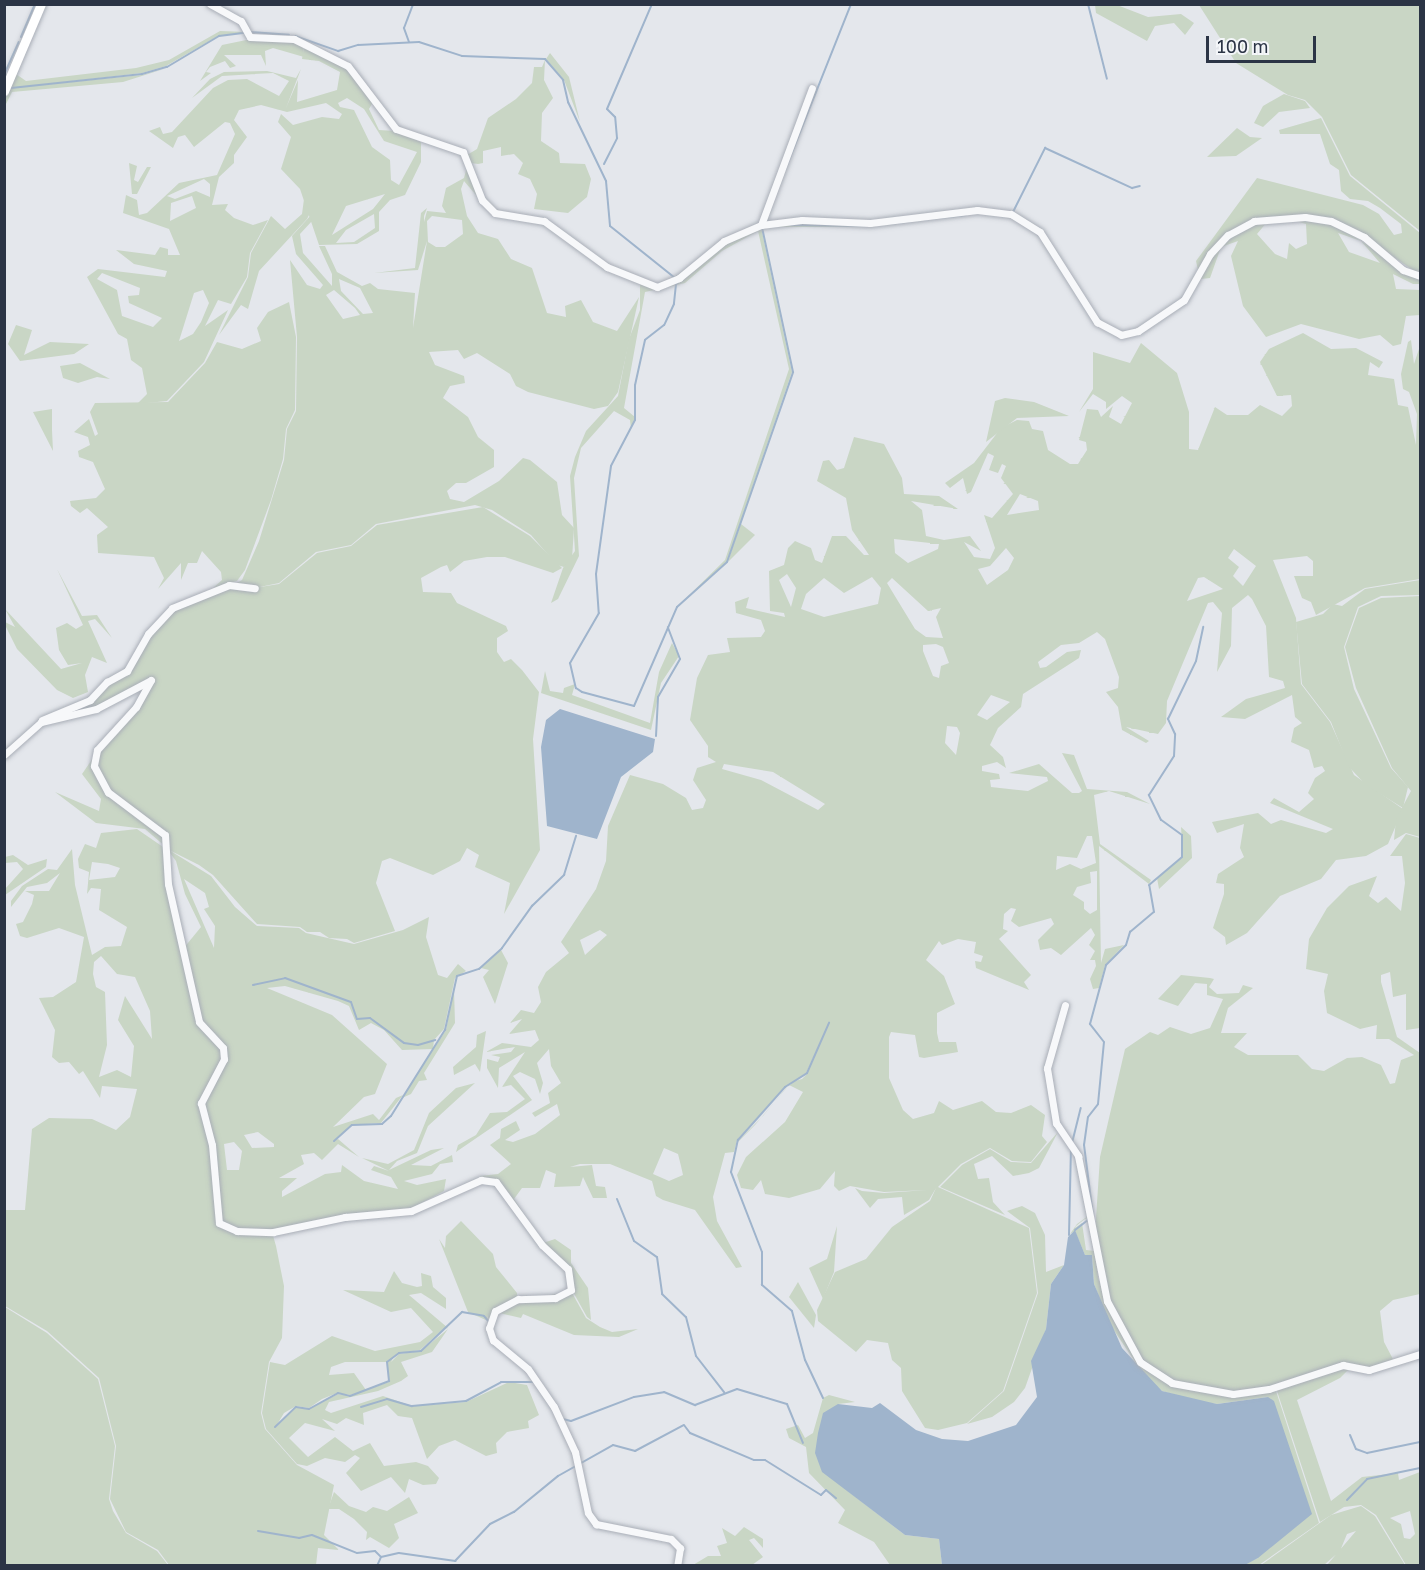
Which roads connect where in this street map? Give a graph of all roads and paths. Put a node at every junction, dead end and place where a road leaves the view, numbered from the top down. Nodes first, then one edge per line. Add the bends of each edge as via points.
1 (40, 4) edge
2 (210, 4) edge
3 (812, 88) dead end
4 (4, 91) edge
5 (760, 225) junction
6 (1420, 276) edge
7 (255, 588) dead end
8 (41, 722) junction
9 (4, 755) edge
10 (1065, 1005) dead end
11 (1420, 1354) edge
12 (677, 1566) edge

1 - 4 street
2 - 5 street via 236,17 248,32 294,39 348,66 396,129 464,152 490,210 544,221 593,258 648,285 672,283 724,241
3 - 5 street
5 - 6 street via 802,219 870,223 976,210 1011,214 1040,232 1096,322 1121,335 1138,330 1184,300 1215,248 1254,221 1305,217 1331,221 1360,235 1403,270
7 - 8 street via 229,585 172,608 148,634 127,671 102,686 90,700
8 - 9 street
8 - 12 street via 96,709 138,685 151,680 153,684 97,750 94,766 108,792 165,835 168,884 196,1014 223,1048 224,1059 201,1103 212,1145 219,1222 237,1231 273,1232 345,1217 411,1211 466,1185 481,1180 496,1182 542,1245 568,1269 571,1290 555,1298 518,1299 495,1311 489,1328 493,1340 528,1369 554,1407 579,1466 592,1519 607,1530 626,1527 671,1539 680,1548
10 - 11 street via 1047,1068 1056,1123 1078,1156 1107,1301 1140,1362 1172,1383 1233,1394 1275,1387 1343,1365 1369,1370

